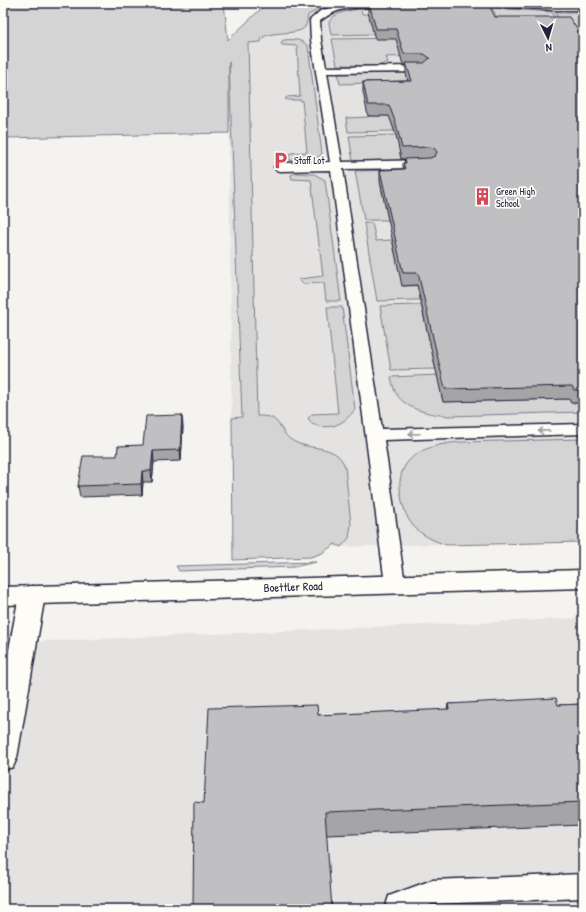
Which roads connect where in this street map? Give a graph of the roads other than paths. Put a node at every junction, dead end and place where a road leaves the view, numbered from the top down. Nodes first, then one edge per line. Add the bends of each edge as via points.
1 (397, 3) edge
2 (499, 3) edge
3 (554, 5) edge
4 (583, 7) edge
5 (423, 69) edge
6 (322, 70) junction
7 (429, 164) edge
8 (337, 166) junction
9 (280, 168) dead end
10 (583, 429) edge
11 (375, 435) junction
12 (583, 579) edge
13 (395, 584) junction
14 (32, 595) junction
15 (3, 596) edge
16 (3, 758) edge
17 (583, 886) edge
18 (398, 909) edge

1 - 6 lane via 346,5 334,7 320,15 315,20 315,27
2 - 3 lane
3 - 4 lane
5 - 6 lane via 403,64
6 - 8 lane
7 - 8 lane
8 - 9 lane
8 - 11 lane
10 -> 11 lane
11 - 13 lane
12 - 13 street, Boettler Road
13 - 14 street, Boettler Road
14 - 15 street, Boettler Road
14 - 16 street
17 - 18 lane via 432,892 398,905

